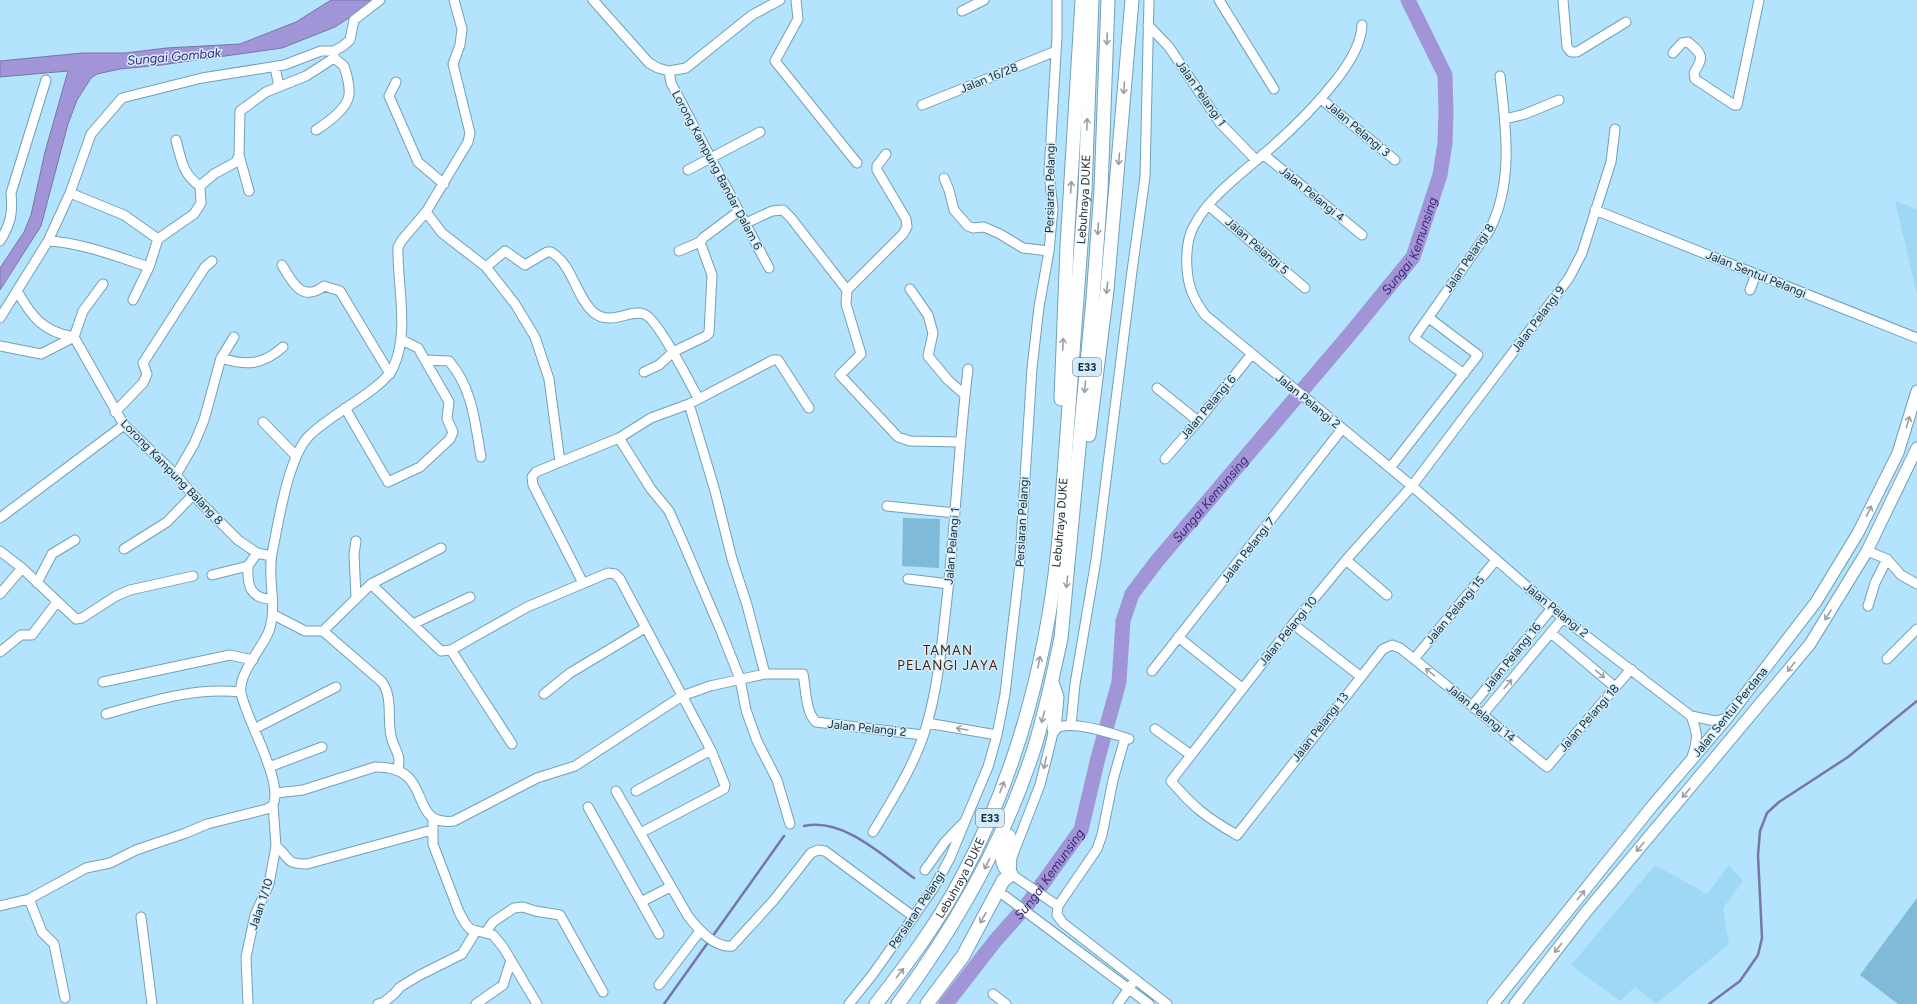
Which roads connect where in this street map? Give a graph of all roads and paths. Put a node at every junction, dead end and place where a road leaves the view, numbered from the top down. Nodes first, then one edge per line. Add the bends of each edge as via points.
1 (380, 0) edge
2 (454, 0) edge
3 (592, 0) edge
4 (780, 0) edge
5 (796, 0) edge
6 (984, 0) edge
7 (1051, 0) edge
8 (1077, 0) edge
9 (1082, 0) edge
10 (1092, 0) edge
11 (1108, 0) edge
12 (1128, 0) edge
13 (1132, 0) edge
14 (1149, 0) edge
15 (1219, 0) edge
16 (1563, 0) edge
17 (1758, 0) edge
18 (1057, 4) edge
19 (962, 11) dead end
20 (1626, 22) dead end
21 (1081, 25) junction
22 (1362, 25) dead end
23 (1148, 26) junction
24 (1056, 51) junction
25 (1673, 53) dead end
26 (334, 54) junction
27 (1126, 57) junction
28 (275, 67) junction
29 (669, 71) junction
30 (1500, 76) dead end
31 (46, 80) dead end
32 (396, 82) dead end
33 (279, 87) junction
34 (1274, 89) dead end
35 (1321, 99) junction
36 (1559, 100) dead end
37 (922, 105) dead end
38 (1505, 119) junction
39 (1615, 129) dead end
40 (316, 130) dead end
41 (760, 132) dead end
42 (176, 140) dead end
43 (886, 154) dead end
44 (1263, 154) junction
45 (239, 155) junction
46 (710, 158) junction
47 (1256, 160) junction
48 (1395, 160) dead end
49 (857, 163) dead end
50 (688, 170) dead end
51 (944, 178) dead end
52 (444, 184) junction
53 (200, 186) junction
54 (249, 191) dead end
55 (70, 193) junction
56 (1208, 205) junction
57 (1596, 210) junction
58 (739, 211) junction
59 (426, 212) junction
60 (746, 223) junction
61 (1362, 235) dead end
62 (158, 239) junction
63 (0, 241) edge
64 (48, 241) junction
65 (700, 242) junction
66 (679, 251) dead end
67 (1049, 251) junction
68 (212, 260) dead end
69 (282, 264) dead end
70 (149, 267) junction
71 (486, 267) junction
72 (769, 268) dead end
73 (1756, 274) junction
74 (103, 284) dead end
75 (1305, 288) dead end
76 (846, 290) junction
77 (910, 290) dead end
78 (1750, 290) dead end
79 (17, 291) junction
80 (133, 300) dead end
81 (0, 318) edge
82 (1429, 318) junction
83 (74, 337) junction
84 (234, 337) dead end
85 (1917, 338) edge
86 (402, 340) junction
87 (0, 346) edge
88 (283, 348) dead end
89 (674, 352) junction
90 (1251, 355) junction
91 (221, 358) junction
92 (425, 360) junction
93 (968, 368) dead end
94 (644, 372) dead end
95 (390, 374) junction
96 (1464, 374) junction
97 (1157, 388) dead end
98 (1917, 391) edge
99 (965, 395) junction
100 (698, 398) junction
101 (689, 404) junction
102 (345, 408) junction
103 (809, 408) dead end
104 (115, 412) junction
105 (263, 422) dead end
106 (1198, 422) junction
107 (124, 425) junction
108 (1342, 429) junction
109 (619, 438) junction
110 (960, 442) junction
111 (1917, 448) edge
112 (296, 456) junction
113 (481, 458) dead end
114 (1165, 459) dead end
115 (560, 462) junction
116 (1390, 468) junction
117 (176, 475) junction
118 (1412, 486) junction
119 (193, 495) junction
120 (887, 506) dead end
121 (1061, 508) junction
122 (955, 513) junction
123 (0, 518) edge
124 (1876, 534) junction
125 (75, 540) dead end
126 (356, 541) dead end
127 (1071, 543) junction
128 (441, 548) dead end
129 (124, 549) dead end
130 (0, 551) edge
131 (1850, 551) junction
132 (1867, 551) junction
133 (257, 553) junction
134 (271, 556) junction
135 (1887, 559) junction
136 (1346, 560) junction
137 (1496, 560) junction
138 (248, 566) junction
139 (22, 568) junction
140 (212, 575) dead end
141 (193, 576) dead end
142 (908, 579) dead end
143 (1850, 580) junction
144 (37, 583) junction
145 (583, 583) junction
146 (371, 584) junction
147 (949, 584) junction
148 (1917, 584) edge
149 (0, 594) edge
150 (1387, 595) dead end
151 (470, 597) dead end
152 (272, 598) junction
153 (356, 598) junction
154 (57, 602) junction
155 (1868, 606) dead end
156 (1552, 608) junction
157 (274, 615) junction
158 (1564, 618) junction
159 (413, 624) junction
160 (1293, 624) junction
161 (645, 628) junction
162 (1917, 629) edge
163 (323, 631) junction
164 (1551, 633) junction
165 (1178, 637) junction
166 (451, 650) junction
167 (0, 652) edge
168 (1414, 659) junction
169 (1887, 659) dead end
170 (253, 660) junction
171 (1632, 669) junction
172 (1152, 671) dead end
173 (765, 674) junction
174 (1360, 676) junction
175 (740, 679) junction
176 (1052, 681) junction
177 (103, 682) dead end
178 (336, 687) dead end
179 (1616, 687) junction
180 (1242, 688) junction
181 (241, 692) junction
182 (544, 694) dead end
183 (682, 696) junction
184 (1472, 706) junction
185 (106, 714) dead end
186 (1483, 714) junction
187 (1691, 716) junction
188 (1727, 718) junction
189 (927, 723) junction
190 (1071, 725) junction
191 (254, 729) junction
192 (1054, 729) junction
193 (1155, 729) dead end
194 (923, 735) junction
195 (997, 735) junction
196 (512, 744) dead end
197 (322, 747) dead end
198 (710, 750) junction
199 (1033, 752) junction
200 (1191, 755) junction
201 (1692, 759) junction
202 (269, 766) junction
203 (1547, 767) joint
204 (398, 769) junction
205 (1171, 781) joint
206 (616, 791) dead end
207 (636, 791) dead end
208 (276, 793) junction
209 (273, 805) junction
210 (588, 807) dead end
211 (433, 819) junction
212 (966, 819) junction
213 (790, 824) dead end
214 (432, 830) junction
215 (646, 830) dead end
216 (873, 832) dead end
217 (276, 846) junction
218 (925, 870) dead end
219 (1011, 874) junction
220 (670, 887) junction
221 (1005, 896) dead end
222 (29, 899) junction
223 (641, 902) junction
224 (1054, 904) junction
225 (0, 906) edge
226 (141, 917) dead end
227 (914, 917) junction
228 (476, 931) junction
229 (486, 932) junction
230 (701, 932) junction
231 (659, 934) dead end
232 (511, 960) junction
233 (1135, 979) junction
234 (659, 985) dead end
235 (1128, 989) junction
236 (603, 992) dead end
237 (993, 994) dead end
238 (65, 998) dead end
239 (152, 1004) edge
240 (248, 1004) edge
241 (378, 1004) edge
242 (476, 1004) edge
243 (537, 1004) edge
244 (849, 1004) edge
245 (876, 1004) edge
246 (898, 1004) edge
247 (928, 1004) edge
248 (1006, 1004) edge
249 (1118, 1004) edge
250 (1149, 1004) edge
251 (1167, 1004) edge
252 (1493, 1004) edge
253 (1515, 1004) edge

1 - 26 street via 354,20 350,40
2 - 52 street via 462,29 460,45 453,64 470,133 464,151
3 - 29 street via 649,62
4 - 29 street via 752,15 686,68
5 - 49 street via 798,19 775,61
6 - 19 street
7 - 18 street
8 - 21 highway
9 - 21 highway
121 -> 10 highway, Lebuhraya DUKE / E33 via 1085,191
11 -> 127 highway, Lebuhraya DUKE / E33 via 1101,190
12 - 27 highway
13 - 27 highway
14 - 23 street
15 - 34 street
16 - 20 street via 1567,47 1571,52 1577,52
17 - 25 street via 1737,105 1695,79 1694,73 1702,60 1688,42 1682,43
18 - 24 street, Persiaran Pelangi
121 -> 21 highway via 1057,453
22 - 35 street, Jalan Pelangi 2 via 1361,35 1348,63
23 - 47 street, Jalan Pelangi 1 via 1169,47 1220,123
23 - 190 street via 1145,177 1130,278 1096,560 1076,676
24 - 37 street, Jalan 16/28
24 - 67 street, Persiaran Pelangi via 1049,173 1053,209
26 - 28 street via 321,52
26 - 33 street via 306,76
26 - 40 street via 344,66 349,96 344,106
27 -> 127 highway via 1107,290 1081,502
28 - 33 street
28 - 55 street via 202,78 122,98 91,134
29 - 46 street, Lorong Kampung Bandar Dalam 6 via 670,83
30 - 38 street, Jalan Pelangi 8
31 - 63 street via 11,193 13,212 8,229
32 - 52 street via 388,96 418,162
33 - 45 street via 266,92 240,112
35 - 44 street, Jalan Pelangi 2
35 - 48 street, Jalan Pelangi 3
36 - 38 street
38 - 82 street, Jalan Pelangi 8 via 1505,176 1498,214
39 - 57 street, Jalan Pelangi 9 via 1611,162
41 - 46 street
42 - 53 street via 183,167 192,181
43 - 76 street via 877,170 906,218 907,228
44 - 47 street, Jalan Pelangi 2
44 - 61 street, Jalan Pelangi 4
45 - 53 street via 236,162 214,174
45 - 54 street
46 - 50 street
46 - 58 street, Lorong Kampung Bandar Dalam 6
47 - 56 street, Jalan Pelangi 2
51 - 67 street via 954,210 968,226 984,227 1023,248
52 - 59 street
53 - 62 street via 201,203 194,214
55 - 62 street via 124,215
55 - 64 street
56 - 75 street, Jalan Pelangi 5
56 - 90 street, Jalan Pelangi 2 via 1195,224 1188,243 1188,284 1196,303 1205,315
57 - 73 street, Jalan Sentul Pelangi
57 - 118 street, Jalan Pelangi 9 via 1582,253 1569,278
58 - 60 street, Lorong Kampung Bandar Dalam 6
58 - 65 street
59 - 71 street via 442,233
59 - 86 street via 398,247
60 - 72 street, Lorong Kampung Bandar Dalam 6
60 - 76 street via 772,211 783,210
62 - 70 street
64 - 70 street via 68,242 94,248
64 - 79 street
65 - 66 street
65 - 89 street via 712,275 709,333
67 - 195 street, Persiaran Pelangi via 1035,336 1019,573 1005,694
68 - 104 street via 205,266 143,362 147,374 143,384
69 - 95 street via 293,284 308,293 316,292 324,286 340,291
70 - 80 street
71 - 89 street via 505,251 525,265 547,252 552,252 567,268 583,300 594,313 613,318 644,314
71 - 115 street via 515,304 535,336 549,379
73 - 78 street
73 - 85 street, Jalan Sentul Pelangi
74 - 83 street via 83,311
76 - 110 street via 846,304 860,354 841,372 840,377 898,437 910,441
77 - 99 street via 928,316 931,325 933,333 928,356 948,380
79 - 81 street
79 - 83 street via 37,321 60,335
82 - 96 street via 1478,355
82 - 96 street, Jalan Pelangi 8 via 1414,338
83 - 87 street via 41,354
83 - 104 street, Lorong Kampung Balang 8
84 - 91 street
86 - 92 street via 418,348
86 - 95 street
88 - 91 street via 263,361 253,363 239,364
89 - 94 street via 659,365
89 - 100 street
90 - 106 street, Jalan Pelangi 6
90 - 108 street, Jalan Pelangi 2
91 - 117 street via 204,420
92 - 102 street via 449,402 447,419 453,432 450,439 420,467 390,482 386,481
92 - 113 street via 449,361 458,372 470,397
93 - 99 street, Jalan Pelangi 1
95 - 102 street
96 - 116 street
97 - 106 street
131 -> 98 main road, Jalan Sentul Perdana via 1898,453
99 - 110 street, Jalan Pelangi 1
100 - 101 street
100 - 103 street via 777,360
101 - 109 street via 651,418
101 - 173 street
102 - 112 street via 309,436
104 - 107 street, Lorong Kampung Balang 8
105 - 112 street
106 - 114 street, Jalan Pelangi 6
107 - 117 street, Lorong Kampung Balang 8
107 - 123 street
108 - 116 street, Jalan Pelangi 2
108 - 165 street, Jalan Pelangi 7
109 - 115 street
109 - 175 street via 651,489 669,511
110 - 122 street, Jalan Pelangi 1
111 - 124 main road, Jalan Sentul Perdana
112 - 134 street
115 - 145 street via 536,472 532,478 533,485
116 - 118 street, Jalan Pelangi 2
117 - 119 street, Lorong Kampung Balang 8
118 - 136 street, Jalan Pelangi 10
118 - 137 street, Jalan Pelangi 2
119 - 129 street via 167,522
119 - 133 street, Lorong Kampung Balang 8 via 238,540
120 - 122 street
245 -> 121 highway, Lebuhraya DUKE / E33 via 916,952 962,878 992,814 1018,746 1036,677 1050,607 1059,545
122 - 147 street, Jalan Pelangi 1
124 - 131 main road via 1862,554
124 - 132 main road, Jalan Sentul Perdana
125 - 144 street via 52,554
126 - 153 street
127 -> 176 highway, Lebuhraya DUKE / E33 via 1061,638
128 - 146 street
130 - 139 street
131 - 143 main road via 1855,564
131 - 188 main road, Jalan Sentul Perdana via 1801,622
132 - 135 street
132 - 143 main road, Jalan Sentul Perdana
133 - 134 street, Lorong Kampung Balang 8
133 - 138 street
134 - 152 street
135 - 148 street via 1901,575
135 - 155 street via 1874,583
136 - 150 street
136 - 160 street, Jalan Pelangi 10
137 - 156 street, Jalan Pelangi 2
137 - 168 street, Jalan Pelangi 15
138 - 140 street
138 - 152 street via 253,593 258,597
139 - 144 street
139 - 149 street
141 - 154 street via 130,590 82,618 76,619
142 - 147 street
143 -> 253 main road, Jalan Sentul Perdana via 1810,644 1586,912
144 - 154 street
145 - 161 street via 608,573 615,574
145 - 166 street via 527,607
146 - 153 street
146 - 159 street
147 - 189 street, Jalan Pelangi 1 via 941,654
151 - 159 street
152 - 157 street
153 - 163 street
154 - 167 street via 32,635 21,635
156 - 158 street, Jalan Pelangi 2
156 - 184 street, Jalan Pelangi 16
157 - 163 street via 305,631
157 - 170 street via 262,647
158 - 164 street
158 - 171 street, Jalan Pelangi 2
159 - 166 street via 441,651
160 - 174 street
160 - 180 street, Jalan Pelangi 10
161 - 182 street via 570,673
161 - 183 street
162 - 169 street
163 - 204 street via 386,688 388,720 400,760
164 -> 179 street
186 -> 164 street
165 - 172 street, Jalan Pelangi 7
165 - 180 street
166 - 196 street
168 - 174 street, Jalan Pelangi 13 via 1392,645 1383,649
184 -> 168 street, Jalan Pelangi 14
170 - 177 street via 230,655
170 - 181 street via 245,674
171 - 179 street, Jalan Pelangi 18
171 - 187 street, Jalan Pelangi 2
173 - 175 street
173 - 194 street, Jalan Pelangi 2 via 803,674 811,715 816,722
174 - 205 street, Jalan Pelangi 13 via 1237,835 1213,822 1190,804
175 - 183 street
175 - 213 street via 746,710 757,741 777,780
176 - 192 highway via 1057,697
176 -> 199 highway, Lebuhraya DUKE / E33
178 - 191 street
179 - 203 street, Jalan Pelangi 18
180 - 200 street, Jalan Pelangi 10
181 - 185 street via 225,690 177,694
181 - 191 street
183 - 198 street
183 - 211 street via 575,766 537,778 454,821 443,822
184 - 186 street, Jalan Pelangi 14
186 - 203 street, Jalan Pelangi 14
187 - 188 street, Jalan Pelangi 2 via 1715,721
187 - 201 street via 1697,731
188 - 201 main road, Jalan Sentul Perdana
189 - 194 street, Jalan Pelangi 1
195 -> 189 street
190 - 192 street via 1060,725
190 - 224 street via 1124,737 1097,848
191 - 202 street
192 -> 219 street via 1040,785 1012,857
193 - 200 street
194 - 216 street, Jalan Pelangi 1 via 907,776
195 - 212 street, Persiaran Pelangi via 988,767
197 - 202 street
198 - 207 street
198 - 215 street via 725,787
199 - 219 highway via 1036,760 1033,774 1002,855 1003,866
199 -> 246 highway, Lebuhraya DUKE / E33 via 1004,829 973,889 931,959
200 - 205 street, Jalan Pelangi 10
252 -> 201 main road, Jalan Sentul Perdana
202 - 208 street
204 - 208 street via 375,767 303,790
204 - 211 street via 407,774 416,787 424,808
206 - 220 street
208 - 209 street, Jalan 1/10
209 - 217 street, Jalan 1/10
209 - 222 street via 267,809 207,824 136,850 110,863 86,868
210 - 223 street
211 - 214 street
212 - 218 street via 944,842
212 - 227 street, Persiaran Pelangi via 950,858
214 - 217 street via 307,864 290,862
214 - 228 street via 433,844 459,912 465,923
217 - 240 street, Jalan 1/10 via 269,884 255,915 246,957
219 - 224 street
219 -> 247 highway via 1003,881 963,956
220 - 223 street
220 - 230 street
221 - 235 street
222 - 225 street
222 - 238 street via 42,932 54,944
223 - 231 street
224 - 233 street via 1063,923
226 - 239 street
227 - 230 street via 824,851 818,850 811,853 774,900 732,946 721,945
227 - 244 street, Persiaran Pelangi via 874,974
228 - 229 street
228 - 241 street via 462,954 420,975
229 - 232 street via 493,935
229 - 236 street via 493,922 514,908 523,907 560,915
230 - 234 street
232 - 242 street via 503,985
232 - 243 street
233 - 235 street
233 - 251 street
235 - 249 street
235 - 250 street
237 - 248 street

